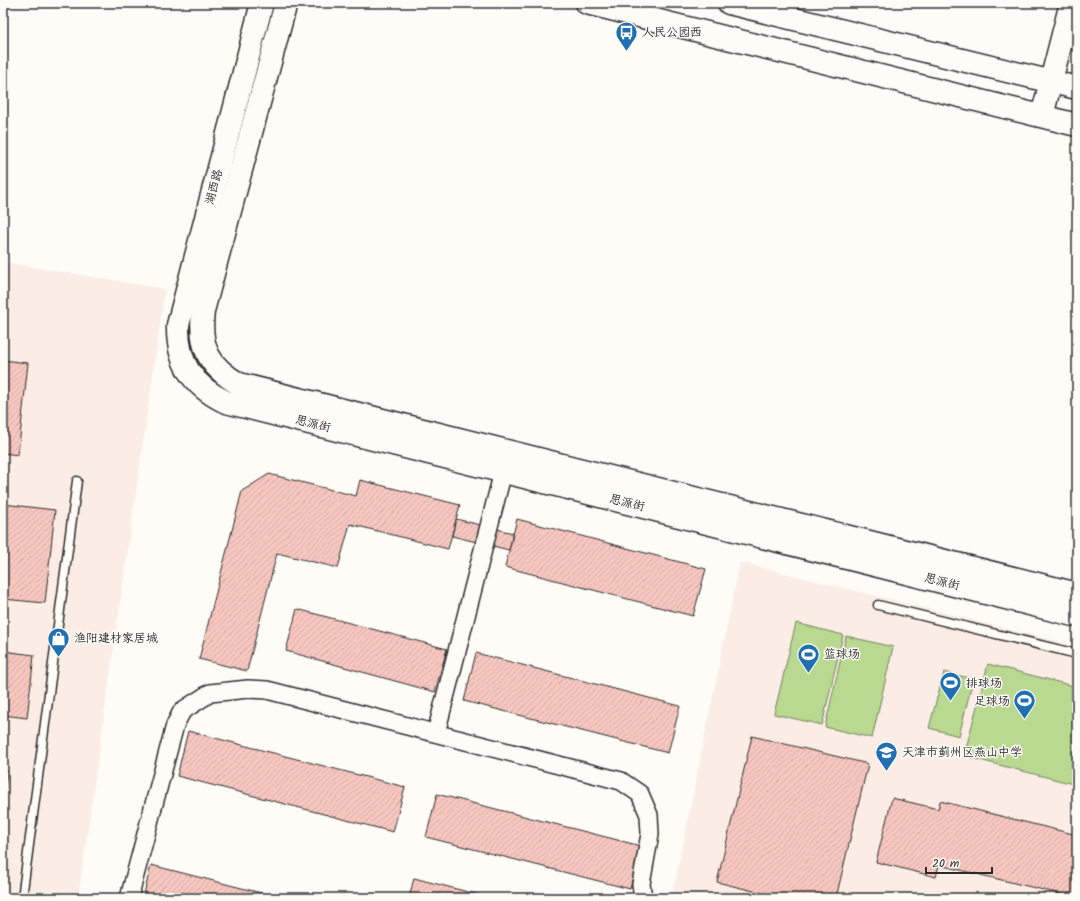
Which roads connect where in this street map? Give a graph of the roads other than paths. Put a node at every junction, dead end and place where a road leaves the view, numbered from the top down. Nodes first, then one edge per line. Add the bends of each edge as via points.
1 (262, 3) edge
2 (286, 3) edge
3 (587, 3) edge
4 (729, 3) edge
5 (1071, 3) edge
6 (1051, 82) junction
7 (1077, 88) edge
8 (1042, 116) junction
9 (1077, 125) edge
10 (210, 359) joint
11 (188, 371) joint
12 (506, 462) junction
13 (77, 481) dead end
14 (1077, 594) edge
15 (878, 605) dead end
16 (1077, 616) edge
17 (1077, 654) edge
18 (436, 733) junction
19 (22, 898) edge
20 (129, 898) edge
21 (643, 898) edge

1 - 11 street, 湖西路 via 178,325 177,341 180,355
2 - 10 street, 湖西路 via 203,311 203,345
3 - 8 street
4 - 6 street
5 - 6 street
6 - 7 street
6 - 8 street
8 - 9 street
10 - 12 street, 思源街 via 223,374 239,384
11 - 12 street, 思源街 via 210,394 226,402
12 - 14 street, 思源街
12 - 16 street, 思源街
12 - 18 street
13 - 19 lane
15 - 17 lane
18 - 20 street via 267,690 248,688 210,693 182,711 175,725
18 - 21 street via 621,781 640,794 649,815 650,834 641,884

